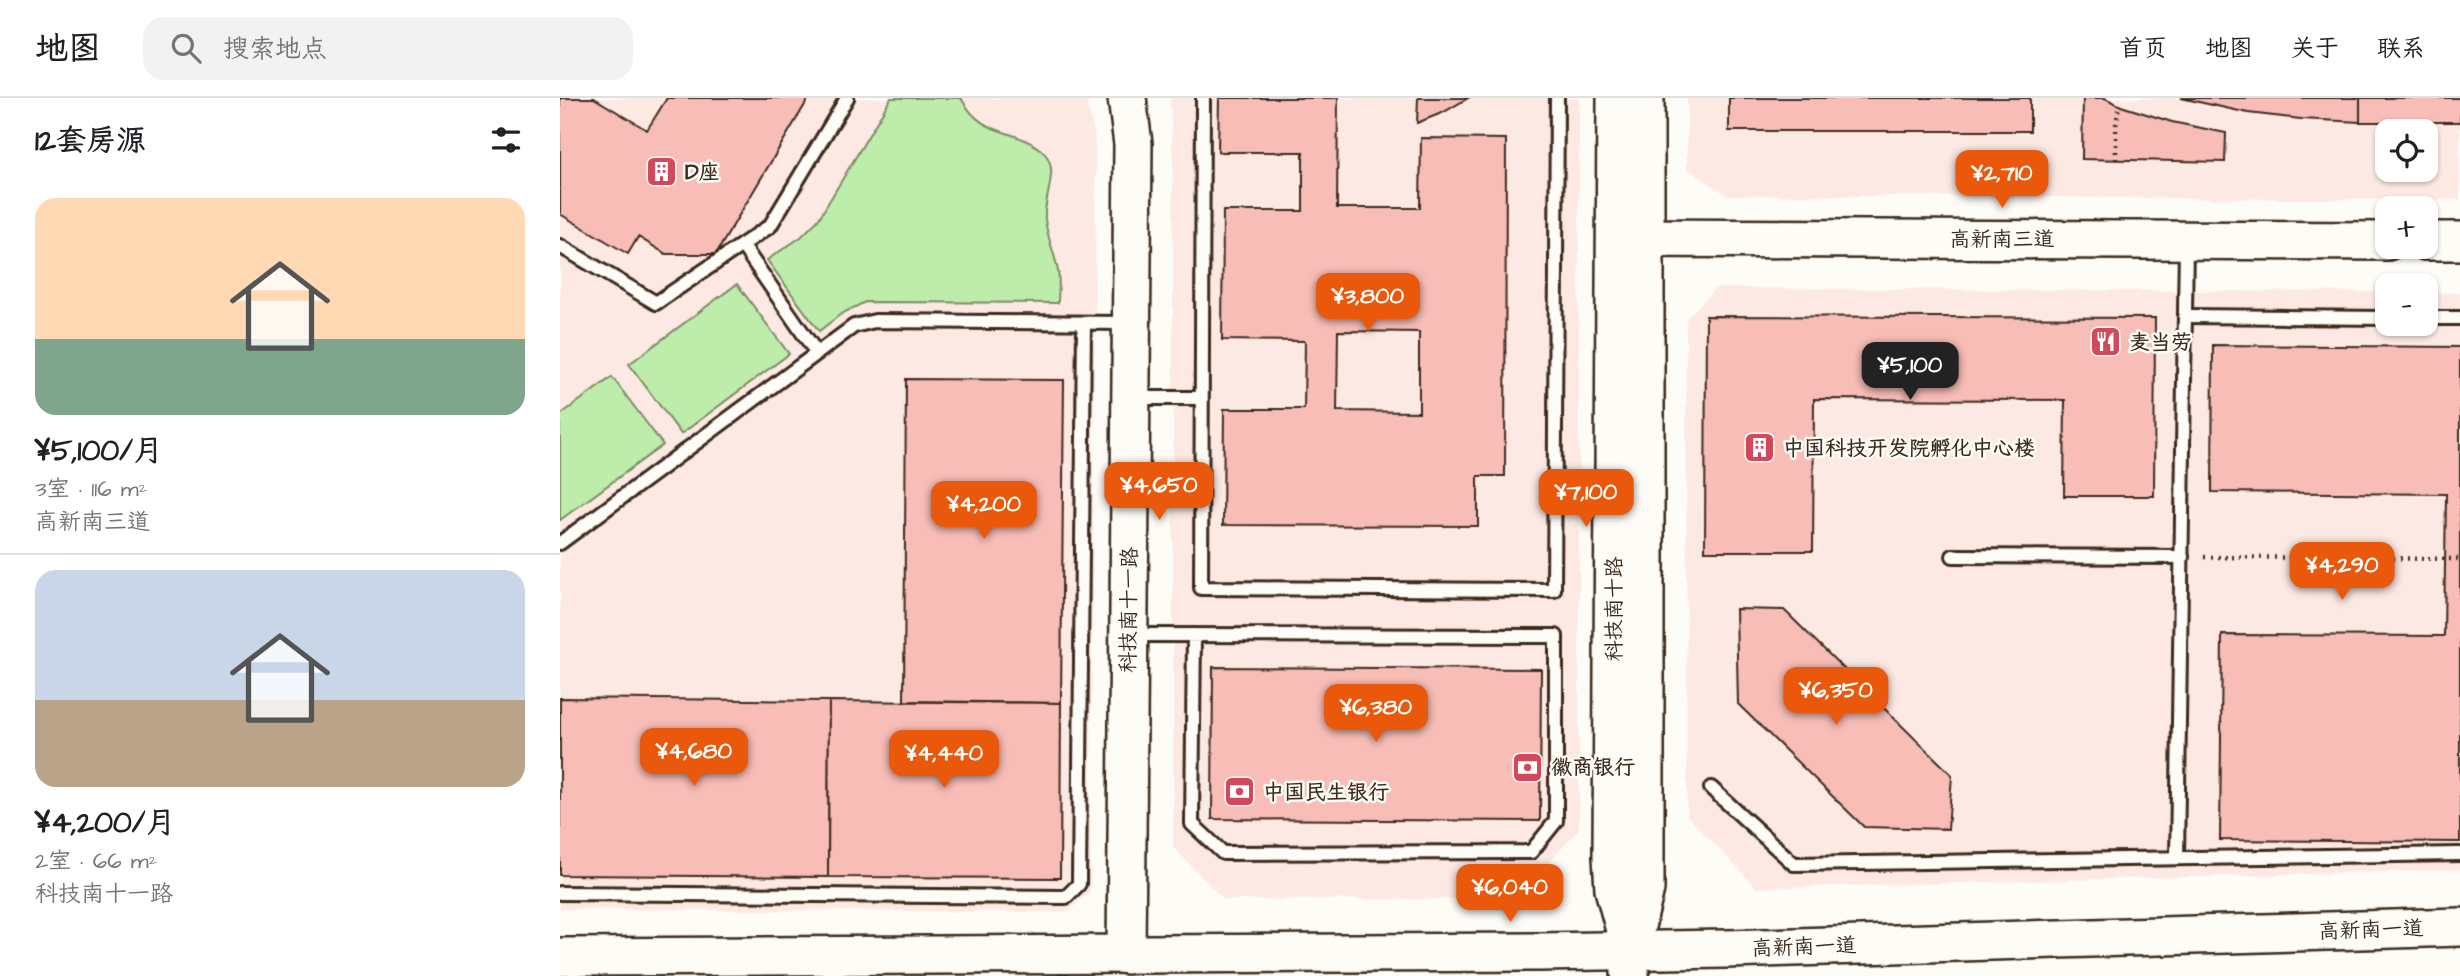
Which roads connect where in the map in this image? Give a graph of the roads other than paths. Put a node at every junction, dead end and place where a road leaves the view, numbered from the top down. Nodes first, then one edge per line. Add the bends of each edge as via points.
1 (847, 98) edge
2 (1127, 98) edge
3 (1203, 98) edge
4 (1557, 98) edge
5 (1616, 98) edge
6 (1645, 98) edge
7 (1631, 238) junction
8 (2186, 240) junction
9 (2375, 241) edge
10 (2438, 241) edge
11 (2460, 241) edge
12 (742, 245) junction
13 (560, 246) edge
14 (2185, 316) junction
15 (2375, 318) edge
16 (2438, 318) edge
17 (2460, 318) edge
18 (1084, 323) junction
19 (1133, 323) junction
20 (816, 352) junction
21 (1132, 398) junction
22 (1201, 398) junction
23 (560, 543) edge
24 (1953, 555) dead end
25 (2182, 557) junction
26 (1129, 635) junction
27 (1194, 635) junction
28 (1711, 788) dead end
29 (2460, 854) edge
30 (2177, 858) junction
31 (560, 893) edge
32 (2460, 927) edge
33 (1126, 956) junction
34 (560, 957) edge
35 (1630, 963) edge

1 - 12 lane via 771,226
2 - 19 street, 科技南十一路 via 1133,144
3 - 22 lane
4 - 22 lane via 1554,590 1200,588
5 - 7 street, 科技南十路
6 - 7 street, 科技南十路
7 - 8 street, 高新南三道
7 - 35 street, 科技南十路 via 1645,889
8 - 9 street, 高新南三道
8 - 14 lane
10 - 11 street
12 - 13 lane via 656,303
12 - 20 lane
14 - 15 lane
14 - 25 lane
16 - 17 lane
18 - 19 lane
18 - 20 lane via 875,321 854,326
18 - 31 lane via 1079,884 1066,897
19 - 21 street, 科技南十一路
20 - 23 lane
21 - 22 lane
21 - 26 street, 科技南十一路
24 - 25 lane
25 - 30 lane
26 - 27 lane
26 - 33 street, 科技南十一路
27 - 27 lane via 1556,636 1556,821 1531,852 1223,853 1192,824
28 - 30 lane via 1794,864
29 - 30 lane
32 - 35 street, 高新南一道
33 - 34 street, 高新南一道 via 658,961
33 - 35 street, 高新南一道

